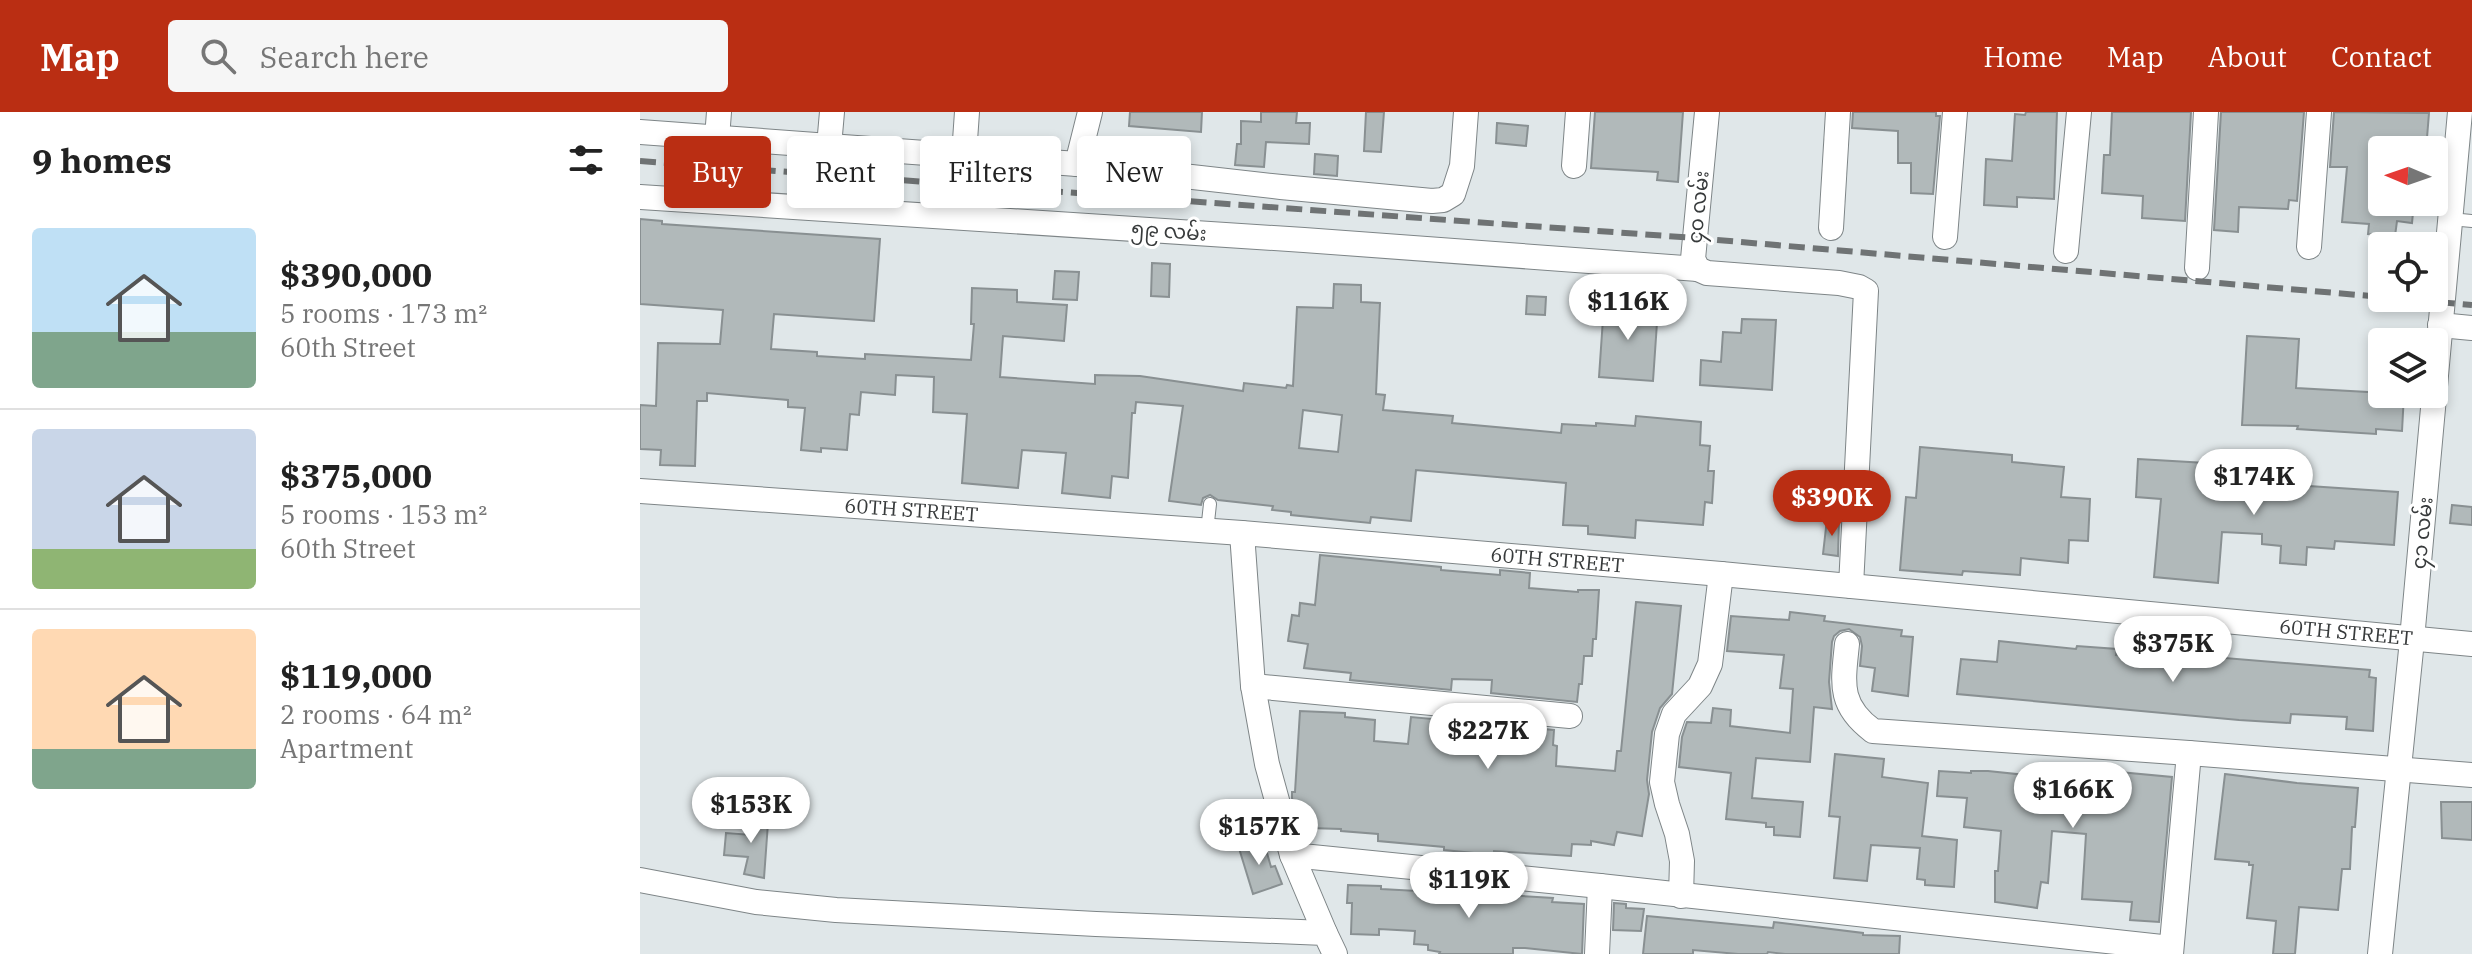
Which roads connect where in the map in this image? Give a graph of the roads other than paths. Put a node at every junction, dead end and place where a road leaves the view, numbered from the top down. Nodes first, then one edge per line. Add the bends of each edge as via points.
1 (719, 112) edge
2 (832, 112) edge
3 (967, 112) edge
4 (1090, 112) edge
5 (1466, 112) edge
6 (1578, 112) edge
7 (1707, 112) edge
8 (1838, 112) edge
9 (1955, 112) edge
10 (2079, 112) edge
11 (2206, 112) edge
12 (2319, 112) edge
13 (2460, 112) edge
14 (640, 132) edge
15 (691, 136) edge
16 (717, 136) edge
17 (830, 136) edge
18 (965, 136) edge
19 (1084, 136) edge
20 (1061, 163) edge
21 (1077, 164) edge
22 (1574, 166) dead end
23 (1191, 177) edge
24 (640, 197) edge
25 (2461, 220) edge
26 (1831, 228) dead end
27 (1945, 237) dead end
28 (2309, 247) dead end
29 (2066, 251) dead end
30 (2197, 268) dead end
31 (1698, 269) junction
32 (2440, 325) junction
33 (2472, 328) edge
34 (640, 491) edge
35 (1210, 504) dead end
36 (1207, 531) junction
37 (1242, 533) junction
38 (1721, 574) junction
39 (1851, 586) junction
40 (2411, 640) junction
41 (1847, 644) dead end
42 (2472, 644) edge
43 (1253, 686) junction
44 (1570, 716) dead end
45 (2189, 753) junction
46 (2399, 771) junction
47 (2472, 775) edge
48 (1292, 855) junction
49 (640, 880) edge
50 (1600, 886) junction
51 (1681, 896) junction
52 (1330, 943) edge
53 (2171, 951) edge
54 (1597, 954) edge
55 (2380, 954) edge

1 - 16 street
2 - 17 street
3 - 18 street
4 - 19 street
5 - 23 street via 1462,166 1453,194 1443,200
6 - 22 street
7 - 31 street, ၄၀ လမ်း via 1693,249
8 - 26 street
9 - 27 street
10 - 29 street
11 - 30 street
12 - 28 street
13 - 25 street, ၄၁ လမ်း
14 - 15 street
20 - 21 street
24 - 31 street, ၅၉ လမ်း
25 - 32 street, ၄၁ လမ်း
31 - 39 street, ၄၀ လမ်း via 1852,285 1867,295
32 - 33 street
32 - 40 street, ၄၁ လမ်း
34 - 36 street, 60TH STREET
35 - 36 lane
36 - 37 street, 60TH STREET
37 - 38 street, 60TH STREET
37 - 43 street
38 - 39 street, 60TH STREET
38 - 51 street via 1710,664 1700,686 1674,714 1667,734 1662,782 1682,861
39 - 40 street, 60TH STREET
40 - 42 street, 60TH STREET
40 - 46 street, ၄၁ လမ်း
41 - 45 street via 1844,695 1873,731
43 - 44 street
43 - 48 street
45 - 46 street
45 - 53 street
46 - 47 street
46 - 55 street, ၄၁ လမ်း
48 - 50 street
48 - 52 street
49 - 52 street via 756,902 836,910
50 - 51 street
50 - 54 street
51 - 53 street

